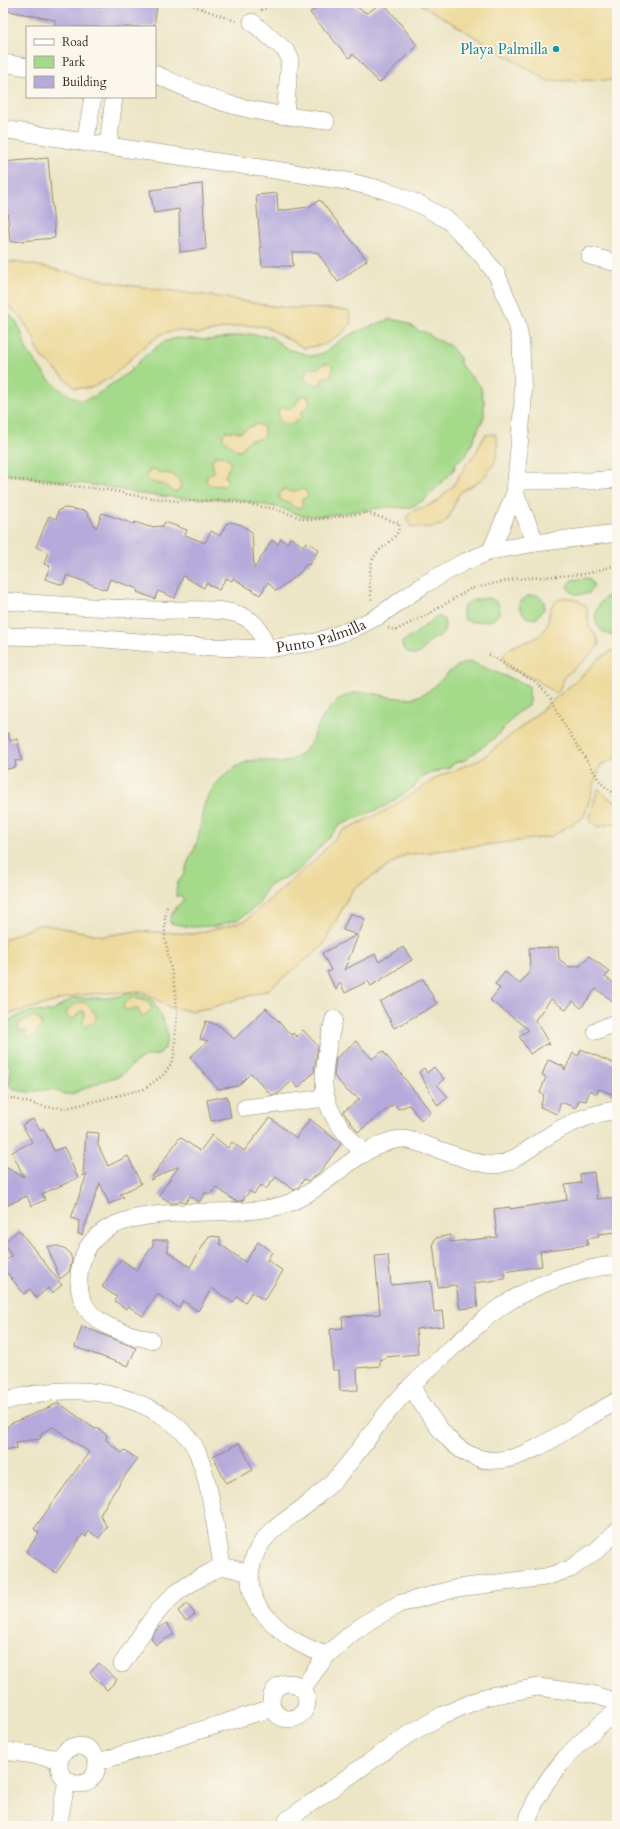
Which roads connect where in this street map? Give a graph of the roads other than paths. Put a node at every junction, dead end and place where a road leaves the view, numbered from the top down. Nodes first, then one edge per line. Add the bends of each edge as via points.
1 (252, 22) road end
2 (3, 63) edge
3 (26, 66) edge
4 (156, 74) edge
5 (93, 98) edge
6 (114, 98) edge
7 (285, 116) junction
8 (326, 121) dead end
9 (3, 129) edge
10 (85, 143) junction
11 (108, 146) junction
12 (590, 256) dead end
13 (617, 263) edge
14 (617, 479) edge
15 (516, 487) junction
16 (617, 533) edge
17 (536, 543) junction
18 (491, 551) junction
19 (3, 601) edge
20 (3, 636) edge
21 (266, 649) junction
22 (334, 1019) dead end
23 (617, 1022) edge
24 (596, 1031) dead end
25 (326, 1098) junction
26 (245, 1108) dead end
27 (617, 1110) edge
28 (364, 1154) junction
29 (617, 1264) edge
30 (151, 1340) dead end
31 (411, 1386) junction
32 (617, 1401) edge
33 (3, 1402) edge
34 (617, 1532) edge
35 (222, 1566) junction
36 (250, 1573) junction
37 (327, 1655) junction
38 (122, 1664) dead end
39 (302, 1689) junction
40 (617, 1702) edge
41 (272, 1708) junction
42 (617, 1712) edge
43 (4, 1751) edge
44 (60, 1759) junction
45 (98, 1762) junction
46 (67, 1780) junction
47 (287, 1820) dead end
48 (58, 1826) edge
49 (526, 1826) edge

1 - 7 street via 285,50 290,58
2 - 3 street
4 - 7 street via 230,105
5 - 10 street
6 - 11 street
7 - 8 street
9 - 10 street
10 - 11 street
11 - 15 street via 275,170 384,190 419,204 449,221 497,275 517,323 521,344 523,402
12 - 13 street
14 - 15 street
15 - 17 street
15 - 18 street
16 - 17 street, Punto Palmilla
17 - 18 street, Punto Palmilla
18 - 21 street, Punto Palmilla via 462,563 425,584 377,617 353,629 316,642
19 - 21 street via 156,610 224,611 237,614 254,624 262,633
20 - 21 street, Punto Palmilla via 93,638 184,646
22 - 25 street via 327,1050
23 - 24 street
25 - 26 street
25 - 28 street via 336,1120
27 - 28 street via 598,1113 554,1132 500,1165 479,1163 404,1139 385,1142
28 - 30 street via 284,1205 261,1209 136,1217 113,1225 96,1236 85,1251 80,1268 79,1287 83,1302 93,1315 106,1325
29 - 31 street via 575,1273 538,1285 501,1307
31 - 32 street via 444,1434 475,1458 493,1461 517,1458 540,1448
31 - 36 street via 338,1476 309,1503 269,1534 260,1546
33 - 35 street via 55,1390 102,1393 155,1410 180,1428 198,1452
34 - 37 street via 570,1570 458,1588 399,1604 369,1621
35 - 36 street
35 - 38 street via 175,1594 154,1615
36 - 37 street via 251,1594 257,1607 288,1638 308,1649
37 - 39 street
39 - 41 street via 291,1683 279,1686 272,1696
39 - 41 street via 307,1700 299,1716 293,1719 281,1717
40 - 47 street via 592,1694 538,1687 486,1697 443,1715 409,1734
41 - 45 street
42 - 49 street via 600,1724 558,1765 530,1809
43 - 44 street
44 - 45 street via 69,1750 80,1747 90,1750
44 - 46 street via 60,1771
45 - 46 street via 94,1774 84,1783 73,1784
46 - 48 street

